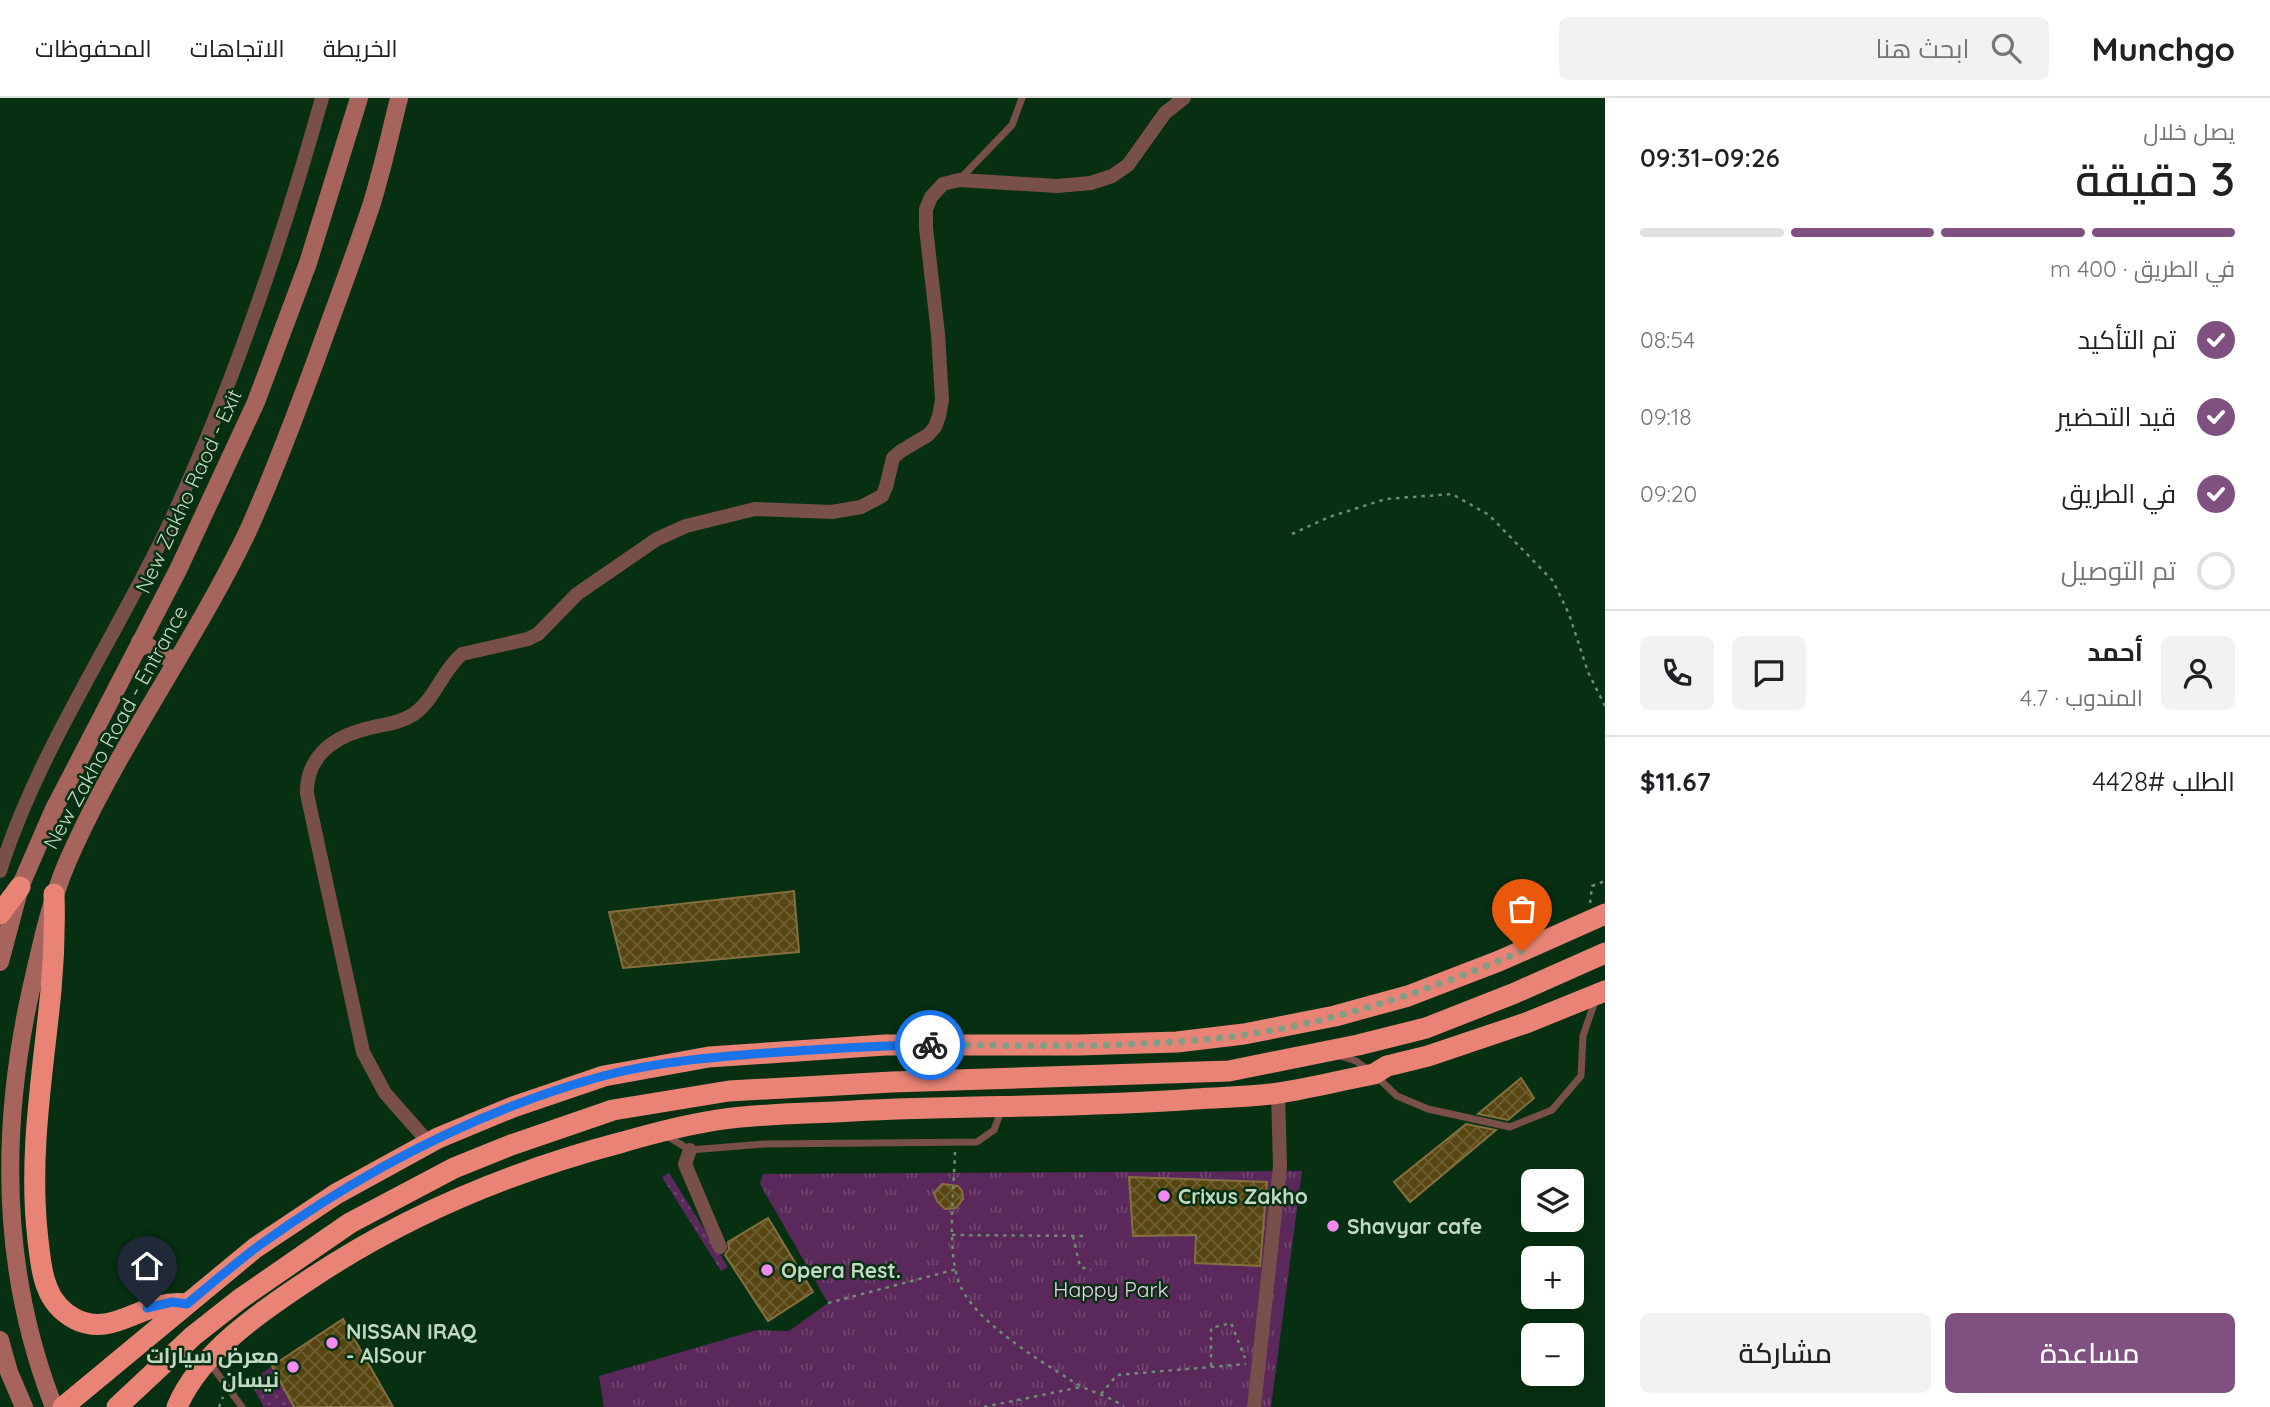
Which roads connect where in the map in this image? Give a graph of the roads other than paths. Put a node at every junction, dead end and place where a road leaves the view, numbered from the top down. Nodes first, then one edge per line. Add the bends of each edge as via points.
1 (322, 98) edge
2 (359, 98) edge
3 (399, 98) edge
4 (1022, 98) edge
5 (1184, 98) edge
6 (959, 180) junction
7 (140, 642) junction
8 (176, 662) junction
9 (0, 871) edge
10 (20, 887) junction
11 (54, 894) junction
12 (0, 914) edge
13 (1598, 917) edge
14 (1605, 953) edge
15 (0, 962) edge
16 (1602, 989) edge
17 (1326, 1051) junction
18 (1374, 1074) junction
19 (1278, 1093) junction
20 (1002, 1106) junction
21 (559, 1129) junction
22 (660, 1132) junction
23 (429, 1143) junction
24 (690, 1150) junction
25 (568, 1156) junction
26 (720, 1247) dead end
27 (187, 1304) junction
28 (0, 1340) edge
29 (209, 1362) junction
30 (57, 1404) edge
31 (24, 1407) edge
32 (117, 1407) edge
33 (177, 1407) edge
34 (242, 1407) edge
35 (1254, 1407) edge

1 - 9 street via 286,222 233,371 171,519 40,771
2 - 7 main road, New Zakho Raod - Exit via 308,263 256,401
3 - 8 main road, New Zakho Road - Entrance via 372,204 297,412 246,533
4 - 6 lane via 1013,125
5 - 6 street via 1165,113 1128,165 1112,176 1057,186
6 - 23 street via 943,184 926,209 938,334 939,416 928,435 893,458 882,496 832,512 755,509 687,526 657,539 577,594 538,634 462,654 411,716 347,735 323,750 312,766 307,794 363,1052 385,1093
7 - 8 main road
7 - 10 main road, New Zakho Raod - Exit via 53,811
8 - 11 main road, New Zakho Road - Entrance via 89,816
10 - 12 highway
10 - 15 main road, New Zakho Raod - Exit
11 - 27 highway via 55,944 35,1147 36,1219 47,1287 65,1312 95,1324 116,1322 159,1304
11 - 30 main road, New Zakho Road - Entrance via 13,1076 4,1174 9,1249 20,1312 35,1366
13 - 23 highway via 1408,996 1244,1034 1177,1042 885,1045 709,1057 604,1076 513,1107
14 - 17 highway via 1426,1028
16 - 18 highway via 1477,1041 1387,1066
16 - 18 lane via 1583,1035 1581,1076 1552,1110 1510,1127 1428,1109 1397,1096
17 - 18 lane via 1356,1061
17 - 21 highway via 1229,1071 729,1091 613,1110
18 - 19 highway
19 - 20 highway via 1150,1103
19 - 35 street via 1280,1166
20 - 22 highway via 762,1116
20 - 24 lane via 994,1130 977,1142 764,1144
21 - 25 highway
21 - 32 highway via 454,1168 350,1223 193,1336
22 - 24 lane
22 - 25 highway
23 - 27 highway via 336,1194 256,1248
24 - 26 street via 685,1164
25 - 29 highway via 415,1217 330,1265 262,1311
27 - 30 highway
28 - 31 main road
29 - 33 highway
29 - 34 lane

